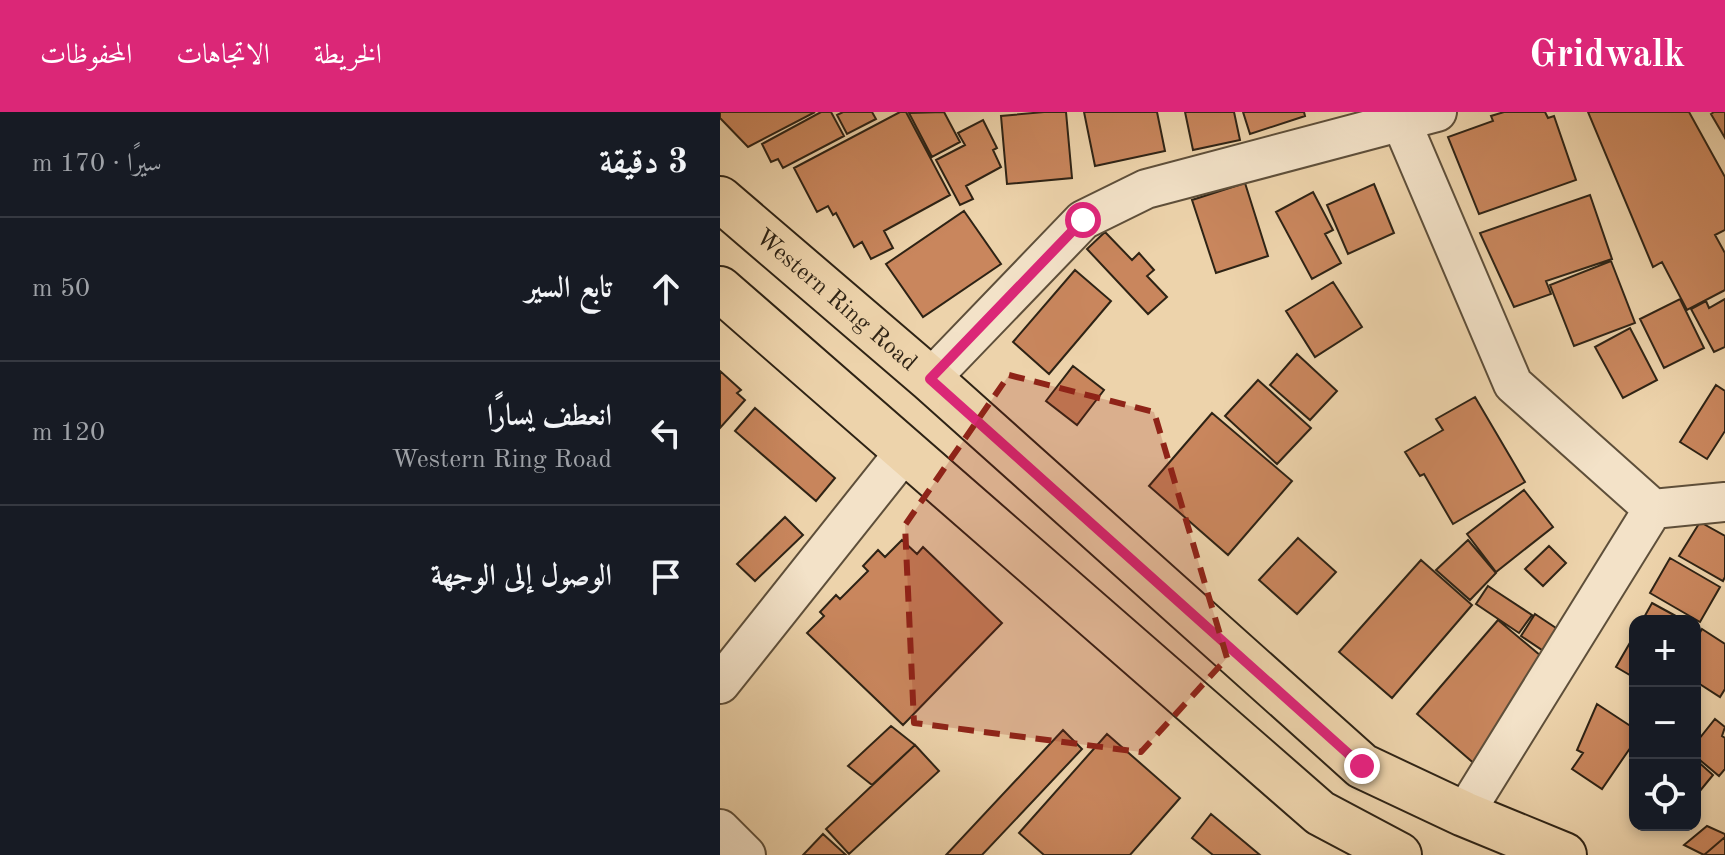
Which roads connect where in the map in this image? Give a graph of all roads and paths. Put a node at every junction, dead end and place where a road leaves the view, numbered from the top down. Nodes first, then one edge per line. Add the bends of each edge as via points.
1 (1437, 112) edge
2 (1399, 117) edge
3 (720, 199) edge
4 (720, 289) edge
5 (930, 379) junction
6 (907, 449) junction
7 (1725, 502) edge
8 (1653, 509) junction
9 (720, 684) edge
10 (1464, 814) junction
11 (720, 829) edge
12 (746, 855) edge
13 (1399, 855) edge
14 (1564, 855) edge

1 - 2 street
2 - 5 street via 1146,189 1083,220
2 - 8 street via 1513,384
3 - 5 main road, Western Ring Road
4 - 6 main road
5 - 10 main road, Western Ring Road via 1362,766
6 - 9 street
6 - 13 main road via 1320,813
7 - 8 street
8 - 10 street
10 - 14 main road, Western Ring Road
11 - 12 street

